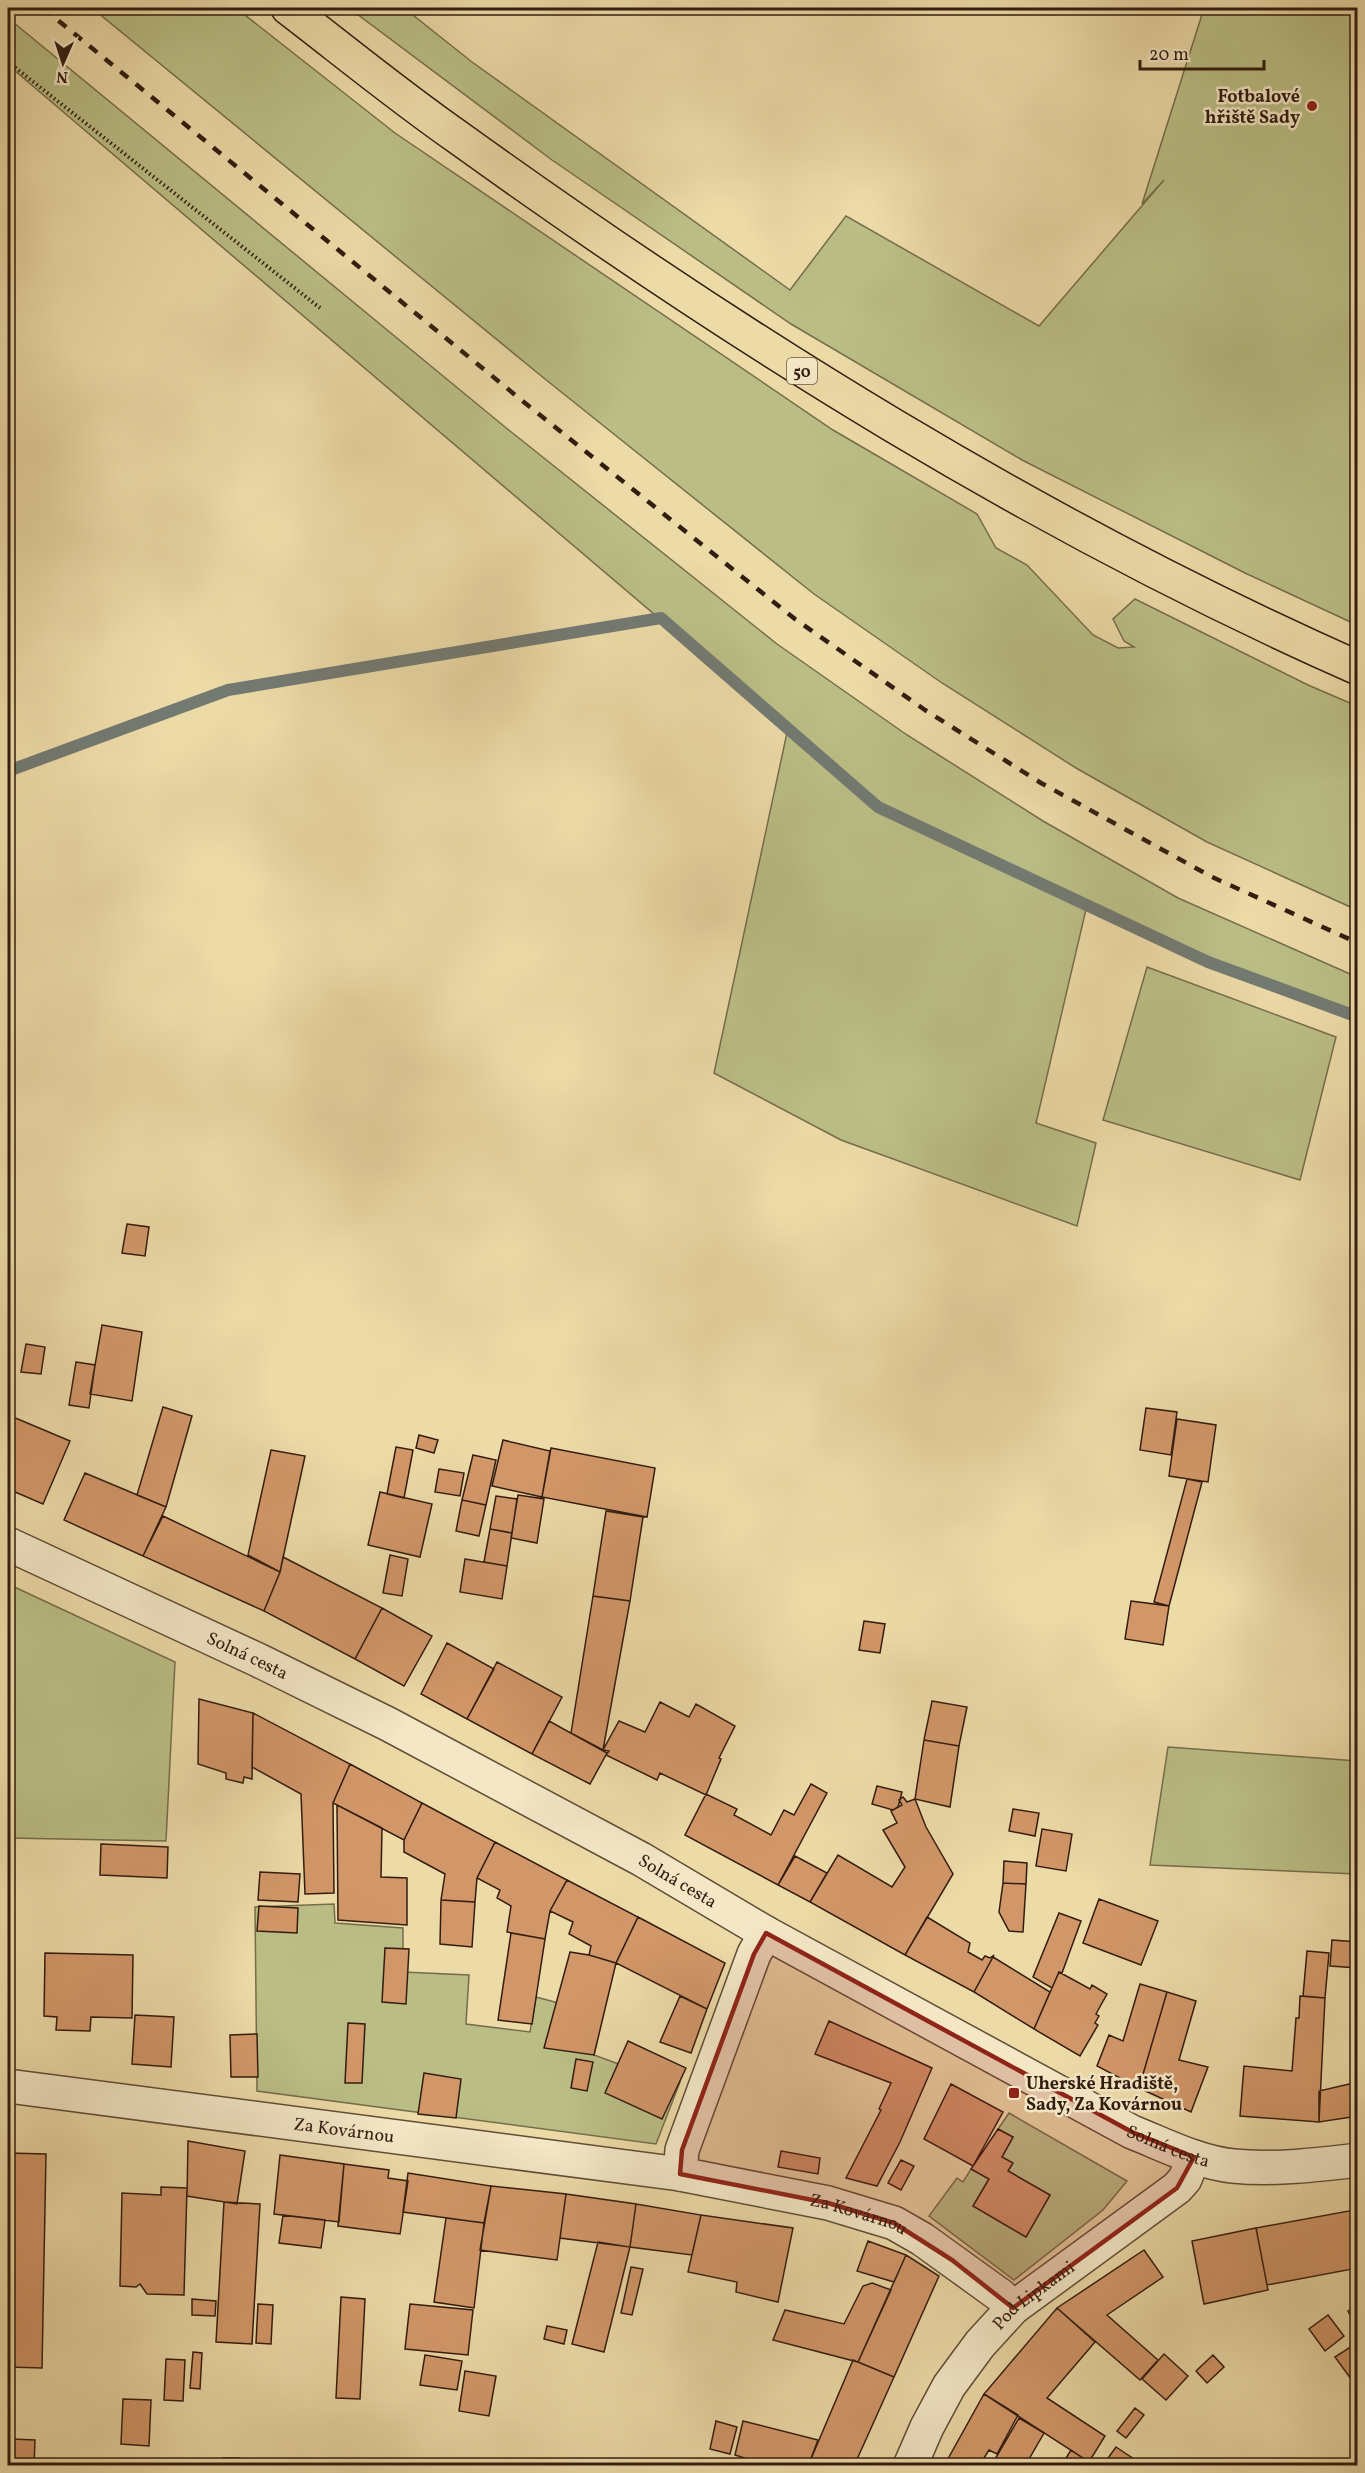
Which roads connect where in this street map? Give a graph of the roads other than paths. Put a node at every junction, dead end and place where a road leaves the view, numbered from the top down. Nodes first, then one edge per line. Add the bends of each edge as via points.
1 (288, 8) edge
2 (1358, 668) edge
3 (8, 1544) edge
4 (766, 1933) junction
5 (8, 2086) edge
6 (1194, 2157) junction
7 (1358, 2160) edge
8 (680, 2174) junction
9 (1013, 2308) junction
10 (910, 2466) edge

1 - 2 main road, 50 via 475,150 636,263 813,377 992,483 1163,575
3 - 4 street, Solná cesta via 388,1724 641,1859
4 - 6 street, Solná cesta via 1132,2132
4 - 8 street via 754,1954 682,2150
5 - 8 street, Za Kovárnou
6 - 7 street, Solná cesta via 1257,2167
6 - 9 street, Pod Lipkami via 1185,2180 1177,2188
8 - 9 street, Za Kovárnou via 828,2203 894,2223 952,2260
9 - 10 street, Pod Lipkami via 949,2386

